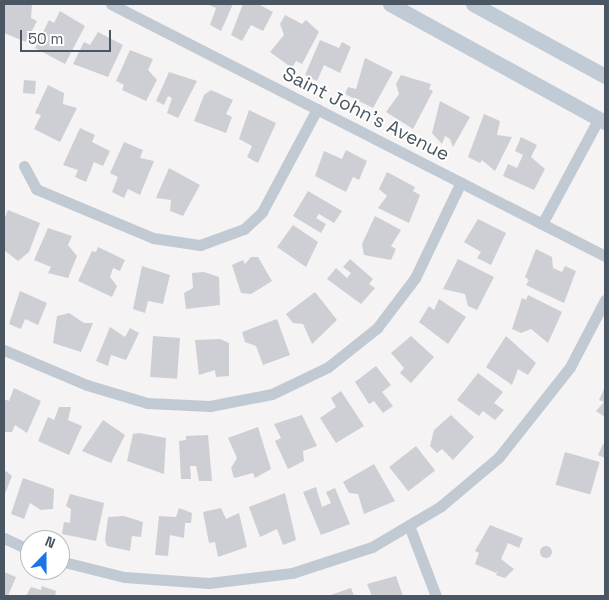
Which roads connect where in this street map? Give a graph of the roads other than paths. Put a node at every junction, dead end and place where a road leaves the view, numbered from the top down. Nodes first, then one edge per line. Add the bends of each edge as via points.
1 (111, 4) edge
2 (390, 4) edge
3 (472, 4) edge
4 (605, 76) edge
5 (317, 109) junction
6 (603, 115) edge
7 (24, 166) dead end
8 (461, 182) junction
9 (542, 224) junction
10 (605, 256) edge
11 (605, 300) edge
12 (4, 350) edge
13 (410, 528) junction
14 (4, 538) edge
15 (20, 545) edge
16 (70, 563) edge
17 (436, 596) edge

1 - 5 street, Saint John's Avenue
2 - 6 main road
3 - 4 main road
5 - 7 street via 262,212 237,232 200,245 153,238 36,189
5 - 8 street, Saint John's Avenue
6 - 9 street
8 - 9 street, Saint John's Avenue
8 - 12 street via 415,278 377,328 328,367 272,394 210,406 147,403 87,385
9 - 10 street, Saint John's Avenue
11 - 13 street via 570,367 525,428 471,482
13 - 16 street via 333,562 251,580 166,582
13 - 17 street
14 - 15 street

